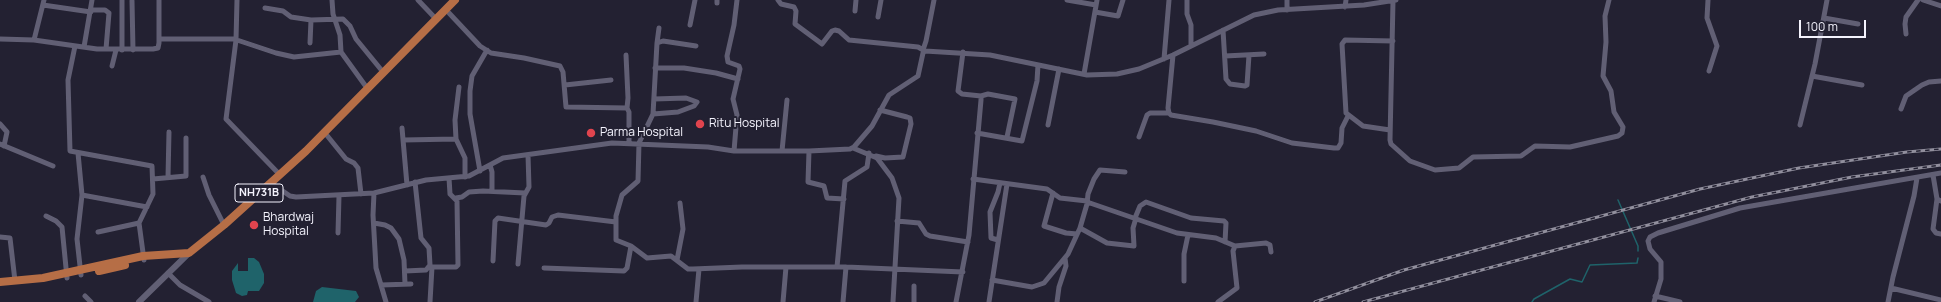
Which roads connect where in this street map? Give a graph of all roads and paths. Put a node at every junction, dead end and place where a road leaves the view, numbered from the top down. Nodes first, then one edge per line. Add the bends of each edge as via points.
1 (92, 0) edge
2 (122, 0) edge
3 (159, 0) edge
4 (237, 0) edge
5 (332, 0) edge
6 (418, 0) edge
7 (462, 0) edge
8 (695, 0) edge
9 (737, 0) edge
10 (778, 0) edge
11 (856, 0) edge
12 (881, 0) edge
13 (934, 0) edge
14 (1067, 0) edge
15 (1123, 0) edge
16 (1169, 0) edge
17 (1187, 0) edge
18 (1287, 0) edge
19 (1346, 0) edge
20 (1395, 0) edge
21 (1610, 0) edge
22 (1708, 0) edge
23 (1828, 0) edge
24 (1918, 0) edge
25 (1923, 0) edge
26 (132, 1) dead end
27 (451, 1) edge
28 (43, 2) edge
29 (1097, 3) edge
30 (1345, 6) junction
31 (1941, 6) edge
32 (265, 8) dead end
33 (1286, 10) junction
34 (91, 11) junction
35 (855, 11) dead end
36 (1095, 12) junction
37 (449, 13) junction
38 (878, 17) dead end
39 (1824, 18) junction
40 (334, 19) junction
41 (436, 19) junction
42 (311, 20) junction
43 (1858, 24) dead end
44 (690, 25) dead end
45 (659, 28) dead end
46 (1223, 30) junction
47 (1906, 34) dead end
48 (0, 39) edge
49 (159, 39) junction
50 (34, 40) junction
51 (236, 40) junction
52 (1393, 41) junction
53 (310, 43) dead end
54 (657, 43) junction
55 (75, 46) junction
56 (696, 46) dead end
57 (1191, 46) junction
58 (84, 47) junction
59 (106, 49) junction
60 (119, 50) junction
61 (133, 50) junction
62 (487, 50) junction
63 (924, 50) junction
64 (341, 52) junction
65 (964, 52) junction
66 (1264, 54) dead end
67 (626, 55) dead end
68 (1173, 55) junction
69 (1249, 55) junction
70 (1225, 56) junction
71 (1164, 59) junction
72 (1038, 65) junction
73 (112, 66) dead end
74 (655, 68) junction
75 (1058, 69) junction
76 (383, 72) junction
77 (1709, 72) dead end
78 (1084, 74) junction
79 (1812, 76) junction
80 (738, 79) junction
81 (611, 80) dead end
82 (1941, 81) edge
83 (565, 85) junction
84 (1862, 85) dead end
85 (459, 87) dead end
86 (367, 88) junction
87 (980, 96) junction
88 (654, 99) junction
89 (787, 100) dead end
90 (351, 107) junction
91 (627, 108) junction
92 (1901, 109) dead end
93 (880, 110) junction
94 (1169, 113) junction
95 (653, 114) junction
96 (1348, 116) junction
97 (0, 124) edge
98 (1048, 125) dead end
99 (1800, 125) dead end
100 (402, 128) dead end
101 (1390, 130) junction
102 (168, 132) dead end
103 (325, 133) junction
104 (977, 133) junction
105 (1007, 137) junction
106 (186, 138) dead end
107 (1139, 138) dead end
108 (456, 139) junction
109 (403, 140) junction
110 (629, 143) junction
111 (639, 143) junction
112 (2, 145) edge
113 (853, 148) junction
114 (734, 150) junction
115 (782, 151) junction
116 (810, 151) junction
117 (78, 153) junction
118 (872, 154) junction
119 (528, 155) junction
120 (490, 165) junction
121 (53, 166) dead end
122 (480, 171) junction
123 (1125, 172) dead end
124 (1941, 173) edge
125 (280, 175) junction
126 (1933, 175) junction
127 (168, 177) junction
128 (203, 177) dead end
129 (465, 177) junction
130 (449, 178) junction
131 (1917, 178) junction
132 (153, 179) junction
133 (973, 179) junction
134 (415, 182) junction
135 (271, 183) junction
136 (1000, 183) junction
137 (1007, 184) junction
138 (407, 185) junction
139 (492, 191) junction
140 (374, 193) junction
141 (525, 193) junction
142 (1053, 193) junction
143 (361, 194) junction
144 (82, 195) junction
145 (339, 196) junction
146 (456, 198) junction
147 (844, 199) junction
148 (1939, 200) edge
149 (680, 203) dead end
150 (1087, 203) junction
151 (147, 207) junction
152 (46, 216) dead end
153 (1135, 218) junction
154 (522, 221) junction
155 (897, 221) junction
156 (616, 222) junction
157 (139, 223) junction
158 (374, 223) junction
159 (224, 225) junction
160 (1080, 228) junction
161 (98, 232) dead end
162 (338, 233) dead end
163 (1078, 234) junction
164 (1941, 234) edge
165 (1188, 235) junction
166 (0, 237) edge
167 (998, 240) junction
168 (968, 242) junction
169 (1225, 242) junction
170 (631, 246) junction
171 (1235, 246) junction
172 (1270, 252) dead end
173 (189, 253) junction
174 (144, 258) junction
175 (1065, 258) junction
176 (677, 260) junction
177 (493, 261) dead end
178 (518, 264) dead end
179 (431, 267) junction
180 (786, 267) junction
181 (837, 267) junction
182 (846, 267) junction
183 (544, 268) dead end
184 (893, 268) junction
185 (699, 269) junction
186 (405, 271) junction
187 (81, 272) junction
188 (963, 272) junction
189 (168, 273) junction
190 (67, 275) junction
191 (992, 280) junction
192 (15, 281) junction
193 (1184, 281) dead end
194 (0, 282) edge
195 (405, 284) junction
196 (411, 284) dead end
197 (381, 285) junction
198 (914, 286) dead end
199 (0, 287) edge
200 (1890, 288) junction
201 (85, 296) dead end
202 (1655, 296) junction
203 (1941, 300) edge
204 (91, 302) edge
205 (139, 302) edge
206 (209, 302) edge
207 (386, 302) edge
208 (430, 302) edge
209 (696, 302) edge
210 (783, 302) edge
211 (843, 302) edge
212 (893, 302) edge
213 (914, 302) edge
214 (956, 302) edge
215 (989, 302) edge
216 (1057, 302) edge
217 (1218, 302) edge
218 (1654, 302) edge
219 (1680, 302) edge
220 (1888, 302) edge

1 - 34 street
2 - 60 street
3 - 49 street
4 - 51 street
5 - 40 street
6 - 41 street
7 - 37 highway, NH731B
8 - 44 street
9 - 80 street via 727,56 728,62 739,66
10 - 63 street via 781,4 796,9 795,24 822,44 835,30 849,40 902,45
11 - 35 street
12 - 38 street
13 - 63 street
14 - 29 street
15 - 36 street via 1118,16
16 - 71 street
17 - 57 street
18 - 33 street
19 - 30 street
20 - 30 street
20 - 52 street
21 - 101 street via 1605,16 1603,76 1611,91 1614,112 1623,127 1622,133 1618,136 1570,148 1535,146 1521,156 1473,157 1458,168 1435,170 1410,161 1391,144
22 - 77 street via 1707,18 1717,46
23 - 39 street
24 - 47 street via 1906,17
25 - 31 street
26 - 61 street
27 - 41 highway, NH731B
28 - 34 street
28 - 50 street
29 - 36 street
30 - 33 street
32 - 42 street via 283,11 291,17
33 - 46 street via 1254,15
34 - 58 street
34 - 59 street via 105,10 109,13
36 - 78 street
37 - 62 street
37 - 90 highway, NH731B via 358,104
39 - 43 street
39 - 79 street
40 - 42 street
40 - 64 street via 340,35
40 - 76 street via 341,18 349,24 356,39
41 - 76 highway, NH731B
42 - 53 street
45 - 54 street
46 - 57 street
46 - 70 street
48 - 50 street
49 - 51 street
49 - 61 street via 159,46 156,49
50 - 55 street
51 - 64 street via 294,57
51 - 125 street via 226,119
52 - 96 street via 1343,42 1344,110
52 - 101 street
54 - 56 street via 663,41
54 - 74 street
55 - 58 street
55 - 117 street via 68,80 68,115 70,151
57 - 68 street
58 - 59 street
59 - 60 street
60 - 61 street
60 - 73 street
62 - 83 street via 495,54 560,66 564,72
62 - 122 street via 472,76 470,91 470,114
63 - 65 street
63 - 93 street via 918,76 893,90
64 - 86 street
65 - 72 street
65 - 87 street via 958,91 962,94
66 - 69 street
67 - 91 street
68 - 71 street
68 - 94 street
69 - 70 street
69 - 70 street via 1248,81 1245,86 1226,81
71 - 78 street via 1117,74
72 - 75 street
72 - 105 street via 1037,81 1022,141
74 - 80 street via 684,68
74 - 88 street
75 - 78 street
75 - 98 street
76 - 86 highway, NH731B
79 - 84 street
79 - 99 street
80 - 114 street via 733,99 737,115
81 - 83 street
82 - 92 street via 1922,85 1906,96
83 - 91 street via 565,104 569,108
85 - 108 street via 455,120
86 - 90 highway, NH731B
87 - 104 street
87 - 105 street via 988,94 1015,99
88 - 95 street
88 - 95 street via 686,98 697,102 694,106 678,112
89 - 115 street
90 - 103 highway, NH731B
91 - 110 street
93 - 113 street via 872,126
93 - 118 street via 910,118 911,124 903,157 886,158
94 - 96 street via 1256,131 1292,143 1334,148 1338,148 1341,143 1342,128
94 - 107 street via 1147,115
95 - 111 street
96 - 101 street via 1363,126
97 - 112 street via 7,132
100 - 109 street
102 - 127 street
103 - 125 highway, NH731B
103 - 143 street via 346,159 358,168
104 - 105 street
104 - 133 street
106 - 127 street via 187,174 182,177
108 - 109 street
108 - 129 street via 465,158
109 - 138 street
110 - 111 street
110 - 119 street via 612,143
111 - 114 street
111 - 156 street via 638,181 622,195
112 - 121 street
113 - 116 street
113 - 118 street
114 - 115 street
115 - 116 street
116 - 147 street via 808,182 824,186 827,198
117 - 132 street via 151,165
117 - 144 street
118 - 147 street via 867,167 845,181
118 - 155 street via 894,183 900,203
119 - 120 street via 503,158
119 - 141 street via 530,187
120 - 122 street
120 - 139 street
122 - 129 street
123 - 150 street via 1104,168 1100,170 1094,179
124 - 126 street
125 - 135 highway, NH731B
126 - 131 street
126 - 148 street
127 - 132 street
128 - 159 street
129 - 130 street
130 - 134 street
130 - 146 street via 450,194
131 - 200 street
131 - 202 street via 1740,208 1658,232 1648,241 1650,249 1662,262 1661,279
132 - 151 street via 153,194
133 - 136 street
133 - 168 street
134 - 138 street
134 - 179 street via 418,221 422,240 429,248
135 - 145 street via 294,197
135 - 159 highway, NH731B
136 - 137 street
136 - 167 street via 990,212 991,238
137 - 142 street via 1047,189
137 - 167 street
138 - 140 street
139 - 141 street
139 - 146 street via 469,192
140 - 143 street
140 - 158 street
141 - 154 street
142 - 150 street via 1060,198
142 - 163 street via 1044,226
143 - 145 street
144 - 151 street
144 - 187 street via 77,239
145 - 162 street
146 - 179 street via 458,264 456,267
147 - 181 street
148 - 164 street via 1933,229
149 - 176 street via 683,228
150 - 153 street via 1094,203
150 - 160 street
151 - 157 street
152 - 190 street via 62,227
153 - 160 street via 1134,246 1107,243
153 - 165 street
153 - 169 street via 1140,206 1146,202 1191,218 1224,221
154 - 156 street via 546,225 552,217 558,215
154 - 177 street via 496,219
154 - 178 street
155 - 168 street via 919,223 930,236
155 - 184 street
156 - 170 street via 616,240
157 - 161 street
157 - 174 street
158 - 186 street via 391,228 399,240
158 - 197 street via 376,268
159 - 173 highway, NH731B
160 - 163 street
163 - 175 street
165 - 169 street via 1216,238
165 - 193 street via 1184,254
166 - 192 street via 10,238
167 - 191 street
168 - 188 street
169 - 171 street
170 - 176 street via 647,258 671,256
170 - 183 street via 627,268 624,271
171 - 172 street via 1266,243 1270,245
171 - 217 street via 1233,251 1237,288
173 - 174 highway
173 - 189 street
174 - 187 highway
175 - 191 street via 1040,285 1027,287
175 - 216 street via 1066,266
176 - 185 street via 688,269
179 - 186 street via 424,271
179 - 208 street
180 - 181 street
180 - 185 street
180 - 210 street
181 - 182 street
182 - 184 street
182 - 211 street
184 - 188 street
184 - 212 street
185 - 209 street
186 - 195 street
187 - 190 highway
188 - 214 street
189 - 205 street
189 - 206 street via 180,285
190 - 192 highway
190 - 199 highway
191 - 215 street
192 - 194 highway
195 - 196 street
195 - 197 street
197 - 207 street
198 - 213 street
200 - 203 street
200 - 220 street
201 - 204 street
202 - 218 street
202 - 219 street

